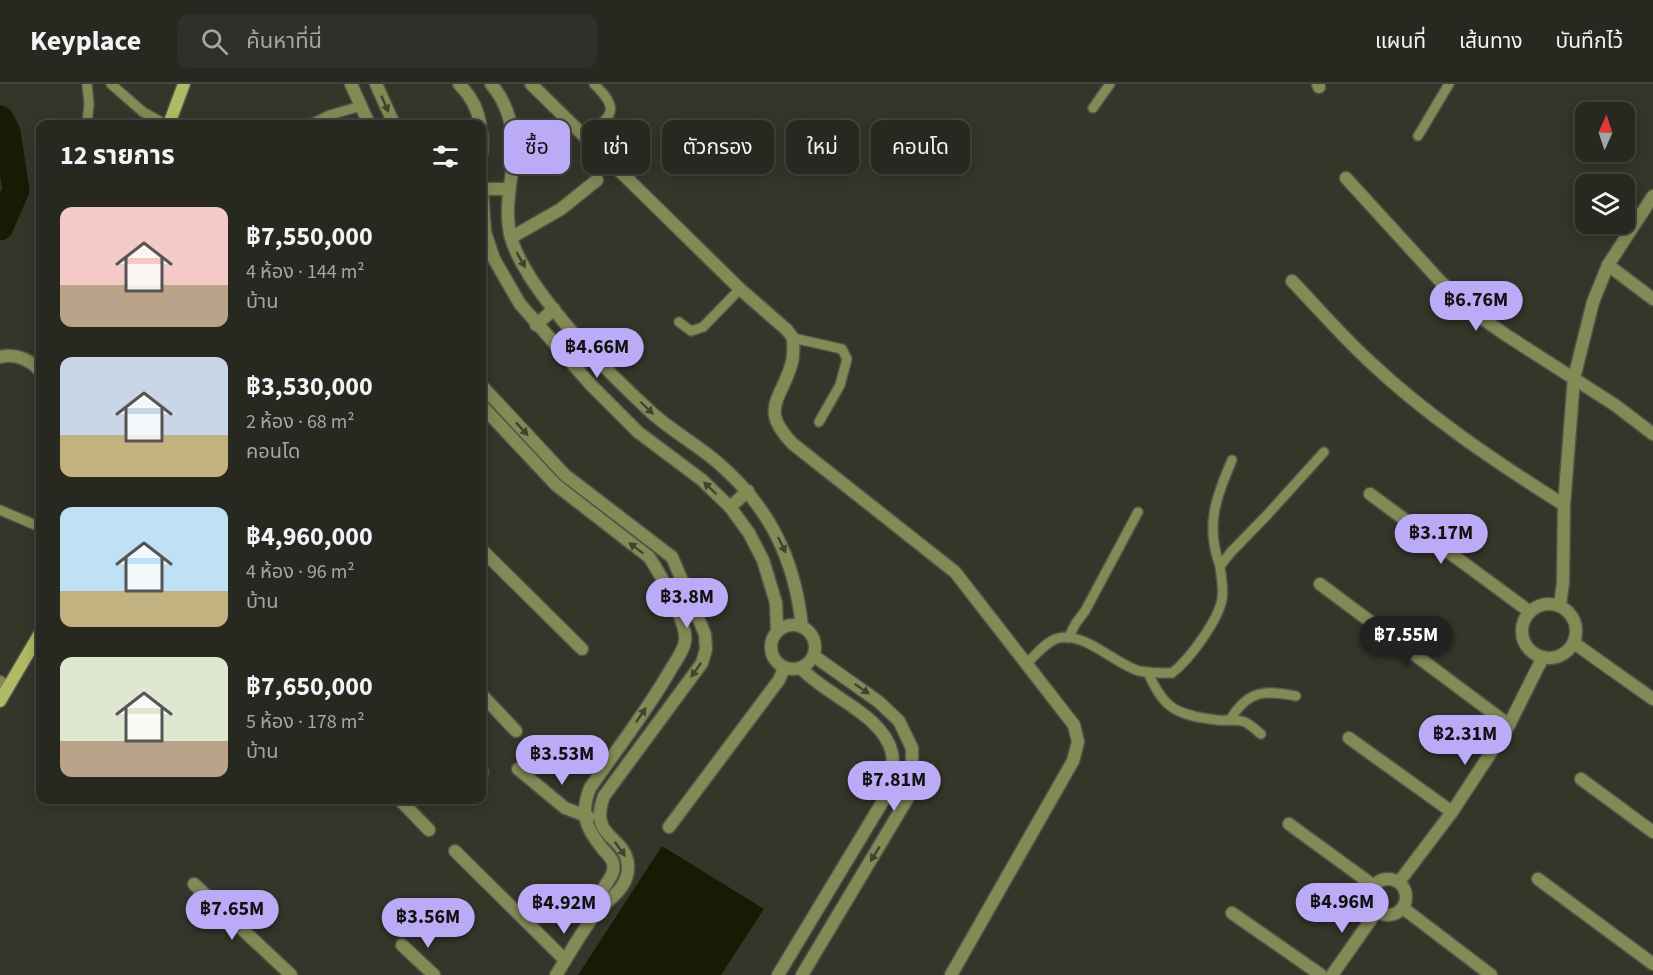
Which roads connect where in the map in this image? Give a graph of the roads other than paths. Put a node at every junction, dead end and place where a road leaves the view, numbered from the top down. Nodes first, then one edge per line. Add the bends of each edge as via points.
1 (87, 84) edge
2 (111, 84) edge
3 (184, 84) edge
4 (351, 84) edge
5 (376, 84) edge
6 (459, 84) edge
7 (491, 84) edge
8 (531, 84) edge
9 (594, 84) edge
10 (1110, 84) edge
11 (1449, 84) edge
12 (361, 106) junction
13 (1093, 108) dead end
14 (87, 120) edge
15 (159, 120) edge
16 (169, 120) edge
17 (319, 120) edge
18 (367, 120) edge
19 (392, 120) edge
20 (479, 120) edge
21 (606, 120) edge
22 (582, 136) edge
23 (1418, 136) dead end
24 (621, 174) edge
25 (1346, 178) dead end
26 (597, 180) dead end
27 (486, 189) edge
28 (509, 189) junction
29 (1653, 196) edge
30 (486, 235) edge
31 (512, 237) junction
32 (1608, 265) junction
33 (1292, 281) dead end
34 (740, 289) junction
35 (1653, 299) edge
36 (554, 309) junction
37 (679, 322) dead end
38 (536, 325) junction
39 (793, 338) junction
40 (0, 357) edge
41 (36, 366) edge
42 (1574, 378) junction
43 (486, 390) edge
44 (486, 410) edge
45 (819, 422) dead end
46 (1653, 434) edge
47 (1324, 452) dead end
48 (1232, 460) dead end
49 (748, 491) junction
50 (1370, 494) dead end
51 (602, 505) junction
52 (1564, 505) junction
53 (730, 507) junction
54 (0, 510) edge
55 (1138, 512) dead end
56 (593, 516) junction
57 (36, 525) edge
58 (486, 554) edge
59 (1220, 566) junction
60 (1320, 584) dead end
61 (1560, 605) junction
62 (1530, 612) junction
63 (802, 627) junction
64 (777, 631) junction
65 (1068, 638) junction
66 (36, 639) edge
67 (1574, 643) junction
68 (582, 649) dead end
69 (814, 656) junction
70 (1543, 657) junction
71 (1026, 664) junction
72 (784, 668) junction
73 (801, 668) junction
74 (1148, 672) junction
75 (4, 684) edge
76 (659, 690) junction
77 (1296, 696) dead end
78 (486, 699) edge
79 (1653, 699) edge
80 (0, 701) edge
81 (673, 702) junction
82 (1230, 720) junction
83 (1509, 725) junction
84 (516, 731) dead end
85 (1261, 734) dead end
86 (1349, 738) dead end
87 (518, 769) dead end
88 (1581, 779) dead end
89 (404, 804) edge
90 (1452, 812) junction
91 (584, 815) junction
92 (599, 819) junction
93 (1289, 824) dead end
94 (669, 827) dead end
95 (429, 830) dead end
96 (1653, 832) edge
97 (454, 851) dead end
98 (1538, 879) dead end
99 (1399, 882) junction
100 (194, 884) dead end
101 (1374, 886) junction
102 (1403, 908) junction
103 (1377, 911) junction
104 (597, 912) junction
105 (1232, 913) dead end
106 (810, 924) junction
107 (827, 934) junction
108 (402, 945) dead end
109 (566, 960) junction
110 (1653, 964) edge
111 (291, 975) edge
112 (434, 975) edge
113 (556, 975) edge
114 (778, 975) edge
115 (802, 975) edge
116 (951, 975) edge
117 (1321, 975) edge
118 (1332, 975) edge
119 (1491, 975) edge

1 - 14 lane
2 - 15 lane via 143,112
3 - 16 street
4 - 12 street
5 -> 19 street
6 - 20 street via 478,111
7 - 28 street via 511,126 514,162
8 - 22 street
9 - 21 lane via 611,105
10 - 13 lane
11 - 23 lane
12 - 17 lane
12 - 18 street
24 - 34 street
25 - 42 street via 1440,281 1476,314
26 - 31 street via 561,209
27 - 28 street
28 - 31 street via 508,229
29 - 32 street
30 - 38 street via 494,259
31 -> 36 street via 539,291
32 - 35 street
32 - 42 street via 1593,302
33 - 52 street via 1399,387
34 - 37 lane via 703,327 691,331
34 - 39 street
36 - 38 street
36 -> 49 street via 653,414 717,462
53 -> 38 street via 702,480 638,432
39 - 45 lane via 842,349 847,359 840,385
39 - 71 street via 792,362 774,404 774,418 782,432 955,572
40 - 41 street via 21,358
42 - 46 street
42 - 52 street
43 -> 51 street via 565,475
44 - 56 street via 556,485
47 - 59 lane
48 - 59 lane via 1216,498 1213,523
49 - 53 street
49 -> 63 street via 785,551 799,596
50 - 62 street
51 - 56 street
51 -> 81 street via 672,557 705,634 702,663
52 - 61 street
53 - 64 street via 763,560 776,603
54 - 57 lane
55 - 65 lane
76 -> 56 street via 686,640 683,624 649,557
58 - 68 street
59 - 74 lane via 1222,601 1189,658 1172,673
60 - 83 street
61 - 62 street via 1544,604
61 - 67 street via 1573,617 1577,634
62 - 70 street via 1523,621 1525,644
63 - 64 street via 784,626
63 - 69 street via 814,639
64 - 72 street via 772,638 771,656
65 - 71 lane via 1052,640
65 - 74 lane
66 - 75 street
67 - 70 street via 1555,658
67 - 79 street
69 - 73 street
69 -> 107 street via 879,702 899,721 912,748 912,791
70 - 83 street
71 - 116 street via 1074,725 1078,742 1073,761
72 - 73 street
72 - 94 street
73 - 106 street via 866,717 882,733 892,753 892,786
74 - 82 lane via 1164,703 1174,710
75 - 80 street
76 - 81 street
91 -> 76 street via 590,788
77 - 82 lane via 1273,692 1251,696
78 - 84 street
81 - 92 street via 604,796
82 - 85 lane via 1245,722
83 - 90 street
86 - 90 street
87 - 91 street via 565,808
88 - 96 street
89 - 95 street
90 - 99 street
91 - 92 street
91 - 104 street via 614,866
92 -> 104 street via 625,855 628,866 625,880 613,899
93 - 101 street
97 - 109 street
98 - 110 street
99 - 101 street via 1386,879
99 - 102 street via 1406,894
100 - 111 street
101 - 103 street via 1370,899
102 - 103 street via 1391,914
102 - 119 street
103 - 118 street
104 - 109 street
105 - 117 street
106 - 107 street
106 - 114 street
107 - 115 street
108 - 112 street
109 - 113 street

